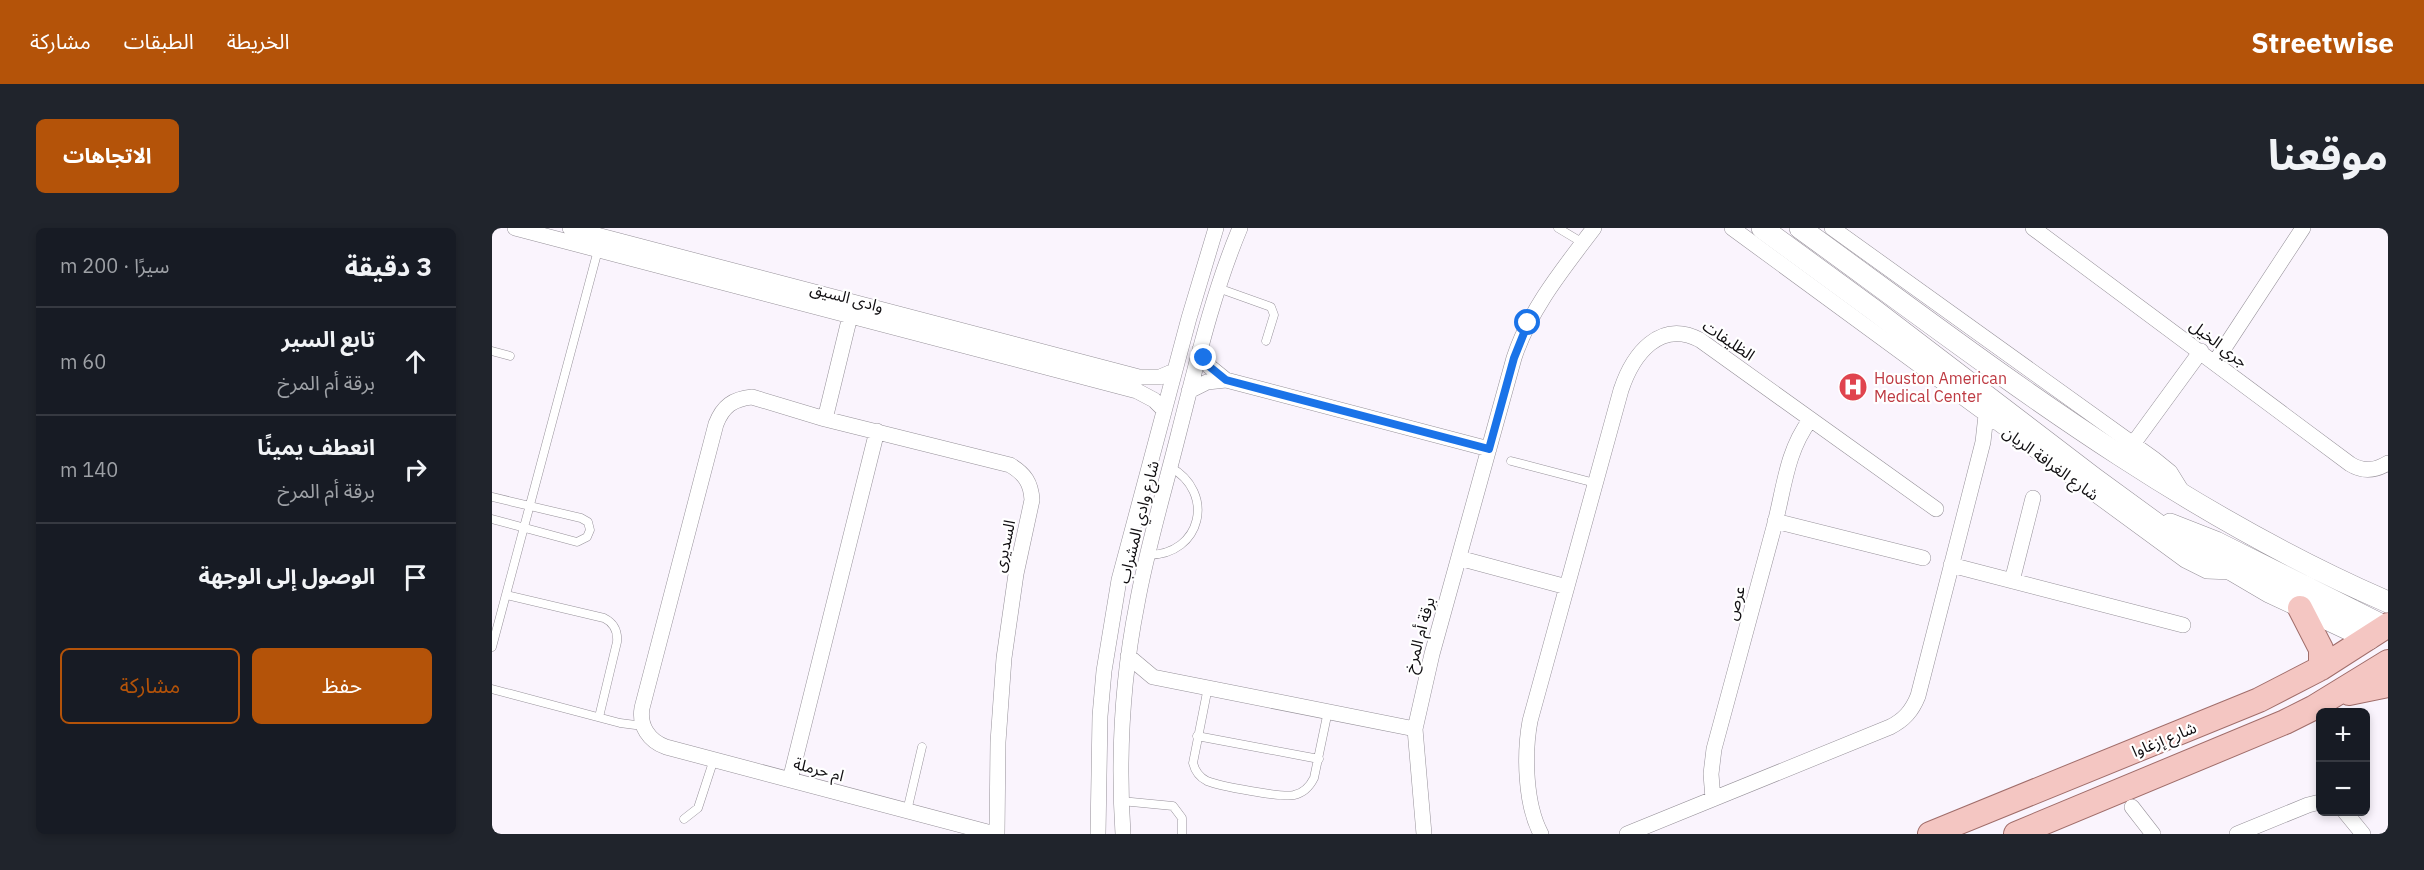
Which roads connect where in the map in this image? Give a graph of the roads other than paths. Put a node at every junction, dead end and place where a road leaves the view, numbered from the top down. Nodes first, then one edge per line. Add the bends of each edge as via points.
1 (515, 228) edge
2 (1216, 228) edge
3 (1240, 228) edge
4 (1558, 228) edge
5 (1594, 228) edge
6 (1732, 228) edge
7 (1762, 228) edge
8 (1800, 228) edge
9 (1832, 228) edge
10 (2033, 228) edge
11 (2303, 228) edge
12 (2054, 234) edge
13 (578, 235) edge
14 (1583, 243) junction
15 (598, 250) junction
16 (1218, 288) junction
17 (852, 310) junction
18 (1874, 310) junction
19 (1850, 315) junction
20 (1266, 341) dead end
21 (1200, 349) junction
22 (492, 351) edge
23 (2200, 351) junction
24 (510, 356) dead end
25 (2215, 362) junction
26 (1174, 371) junction
27 (1226, 380) junction
28 (1189, 391) junction
29 (1164, 410) junction
30 (1986, 415) junction
31 (825, 419) junction
32 (1809, 420) junction
33 (877, 431) junction
34 (2010, 433) junction
35 (2133, 444) junction
36 (1489, 449) junction
37 (1980, 450) junction
38 (1511, 461) dead end
39 (2388, 463) edge
40 (1170, 467) junction
41 (1595, 483) junction
42 (492, 497) edge
43 (2032, 498) dead end
44 (2186, 498) junction
45 (530, 506) junction
46 (1936, 509) dead end
47 (492, 519) edge
48 (2149, 519) junction
49 (1775, 521) junction
50 (525, 527) junction
51 (1149, 555) junction
52 (1459, 558) junction
53 (1923, 558) dead end
54 (1951, 565) junction
55 (2232, 572) junction
56 (2012, 580) junction
57 (2388, 584) edge
58 (1567, 587) junction
59 (2359, 589) junction
60 (506, 595) junction
61 (2388, 602) edge
62 (2300, 608) junction
63 (2183, 625) dead end
64 (2385, 639) edge
65 (492, 647) edge
66 (1128, 656) junction
67 (2321, 668) junction
68 (1153, 676) junction
69 (2388, 685) edge
70 (1208, 687) junction
71 (492, 689) edge
72 (1124, 690) junction
73 (2335, 696) junction
74 (1328, 711) junction
75 (599, 717) junction
76 (643, 726) junction
77 (1415, 729) junction
78 (1197, 736) junction
79 (922, 747) dead end
80 (714, 759) junction
81 (1319, 759) junction
82 (790, 780) junction
83 (1713, 799) junction
84 (1121, 801) junction
85 (2316, 803) edge
86 (2132, 807) dead end
87 (907, 811) junction
88 (2074, 811) junction
89 (2348, 816) edge
90 (684, 819) dead end
91 (996, 834) edge
92 (1098, 834) edge
93 (1123, 834) edge
94 (1182, 834) edge
95 (1424, 834) edge
96 (1541, 834) edge
97 (1627, 834) edge
98 (1930, 834) edge
99 (2016, 834) edge
100 (2153, 834) edge
101 (2237, 834) edge
102 (2363, 834) edge

1 - 13 street, وادى السيق
2 - 26 street, شارع وادي المشراب
3 - 16 street, شارع وادي المشراب
4 - 14 lane
5 - 14 street, برقة أم المرخ
6 - 19 street, شارع الغرافة الريان
7 - 18 main road, شارع الغرافة الريان
8 - 44 main road via 2072,425
9 - 35 street
10 - 12 street, جري الخيل
11 - 25 street
12 - 23 street, جري الخيل
13 - 15 street, وادى السيق
13 - 17 street, وادى السيق
14 - 36 street, برقة أم المرخ via 1540,302 1520,340
15 - 17 street, وادى السيق
15 - 45 lane
16 - 20 lane via 1271,308 1274,315
16 - 21 street, شارع وادي المشراب
17 - 26 street, وادى السيق via 1139,377 1160,377
17 - 29 street, وادى السيق via 1137,391
17 - 31 street
18 - 19 main road
18 - 48 main road, شارع الغرافة الريان
19 - 30 street, شارع الغرافة الريان
21 - 27 street via 1210,367
21 - 28 street, شارع وادي المشراب
22 - 24 lane
23 - 25 street, جري الخيل
23 - 35 street
25 - 39 street, جري الخيل via 2350,464 2373,470
26 - 29 street, شارع وادي المشراب
27 - 28 street via 1207,382
27 - 36 street
28 - 40 street, شارع وادي المشراب
29 - 92 street, شارع وادي المشراب via 1113,614 1100,716
30 - 34 street, شارع الغرافة الريان
30 - 37 street
31 - 33 street, السديرى
31 - 76 street, السديرى via 752,397 740,398 720,413 642,708
32 - 41 street, الظليفات via 1690,334 1665,334 1643,350 1626,376
32 - 46 street, الظليفات
32 - 49 street, عرص via 1793,448
33 - 82 street
33 - 91 street, السديرى via 1010,465 1020,471 1031,489 1004,658
34 - 37 street
34 - 55 street, شارع الغرافة الريان via 2192,565 2207,571
35 - 44 street via 2170,472
36 - 52 street, برقة أم المرخ
37 - 54 street
38 - 41 lane
40 - 51 street, شارع وادي المشراب
40 - 51 lane via 1191,483 1198,516 1193,532 1182,545 1167,553
41 - 58 street, الظليفات
42 - 45 lane
43 - 56 street
44 - 59 main road
45 - 50 lane
45 - 50 lane via 584,519 590,534 577,542
47 - 50 lane
48 - 55 main road, شارع الغرافة الريان
48 - 64 main road via 2200,535
49 - 53 street
49 - 83 street, عرص via 1714,748
50 - 60 lane
51 - 66 street, شارع وادي المشراب
52 - 58 street
52 - 77 street, برقة أم المرخ
54 - 56 street
54 - 83 street via 1918,696 1905,718
55 - 62 main road, شارع الغرافة الريان
56 - 63 street
57 - 59 main road
58 - 96 street, الظليفات via 1527,736 1531,804
59 - 61 main road
60 - 65 lane
60 - 75 lane via 604,618 613,625 618,636
62 - 64 main road, شارع الغرافة الريان
62 - 67 main road via 2321,649
64 - 67 main road, شارع إزغاوا
64 - 73 main road, شارع إزغاوا
64 - 88 main road via 2337,676 2289,703 2118,776
66 - 68 street
66 - 72 street, شارع وادي المشراب
67 - 98 main road, شارع إزغاوا via 2241,707
68 - 70 street
68 - 72 street
69 - 73 main road
70 - 74 street
70 - 78 lane
71 - 75 lane
72 - 84 street, شارع وادي المشراب
73 - 88 main road, شارع إزغاوا via 2256,736
74 - 77 street
74 - 81 lane
75 - 76 lane
76 - 80 street, ام حرملة via 661,745
77 - 95 street, برقة أم المرخ
78 - 81 lane
78 - 81 lane via 1193,763 1202,778 1275,794 1293,796 1306,789
79 - 87 lane
80 - 82 street, ام حرملة
80 - 90 lane via 698,808
82 - 87 street, ام حرملة
83 - 97 street
84 - 93 street, شارع وادي المشراب
84 - 94 lane via 1173,806 1182,818
85 - 101 street
86 - 100 street
87 - 91 street, ام حرملة
88 - 99 main road, شارع إزغاوا
89 - 102 street

